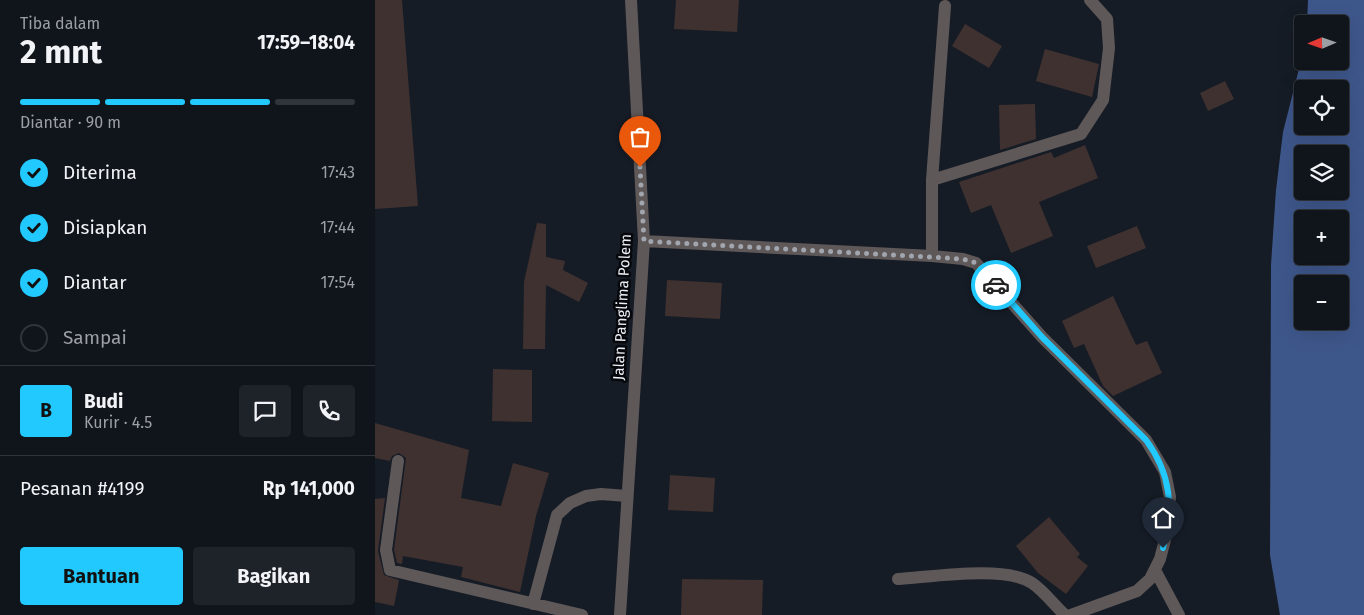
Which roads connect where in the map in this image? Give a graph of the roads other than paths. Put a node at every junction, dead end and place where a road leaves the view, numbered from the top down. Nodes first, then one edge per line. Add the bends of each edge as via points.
1 (631, 0) edge
2 (1090, 0) edge
3 (945, 6) dead end
4 (932, 180) junction
5 (644, 241) junction
6 (932, 256) junction
7 (398, 461) dead end
8 (627, 496) junction
9 (1155, 570) junction
10 (899, 579) dead end
11 (533, 604) junction
12 (582, 615) edge
13 (620, 615) edge
14 (1065, 615) edge
15 (1071, 615) edge
16 (1179, 615) edge

1 - 5 street, Jalan Panglima Polem
2 - 4 street via 1107,19 1109,48 1103,100 1081,134
3 - 4 street
4 - 6 street
5 - 6 street
5 - 8 street, Jalan Panglima Polem
6 - 9 street via 976,263 1042,337 1146,440 1156,454 1165,472 1170,497 1166,536
7 - 11 street via 386,550 390,570
8 - 11 street via 586,496 570,503 557,515
8 - 13 street, Jalan Panglima Polem
9 - 15 street via 1137,591
9 - 16 street
10 - 14 street via 987,573 1014,576 1031,582
11 - 12 street

